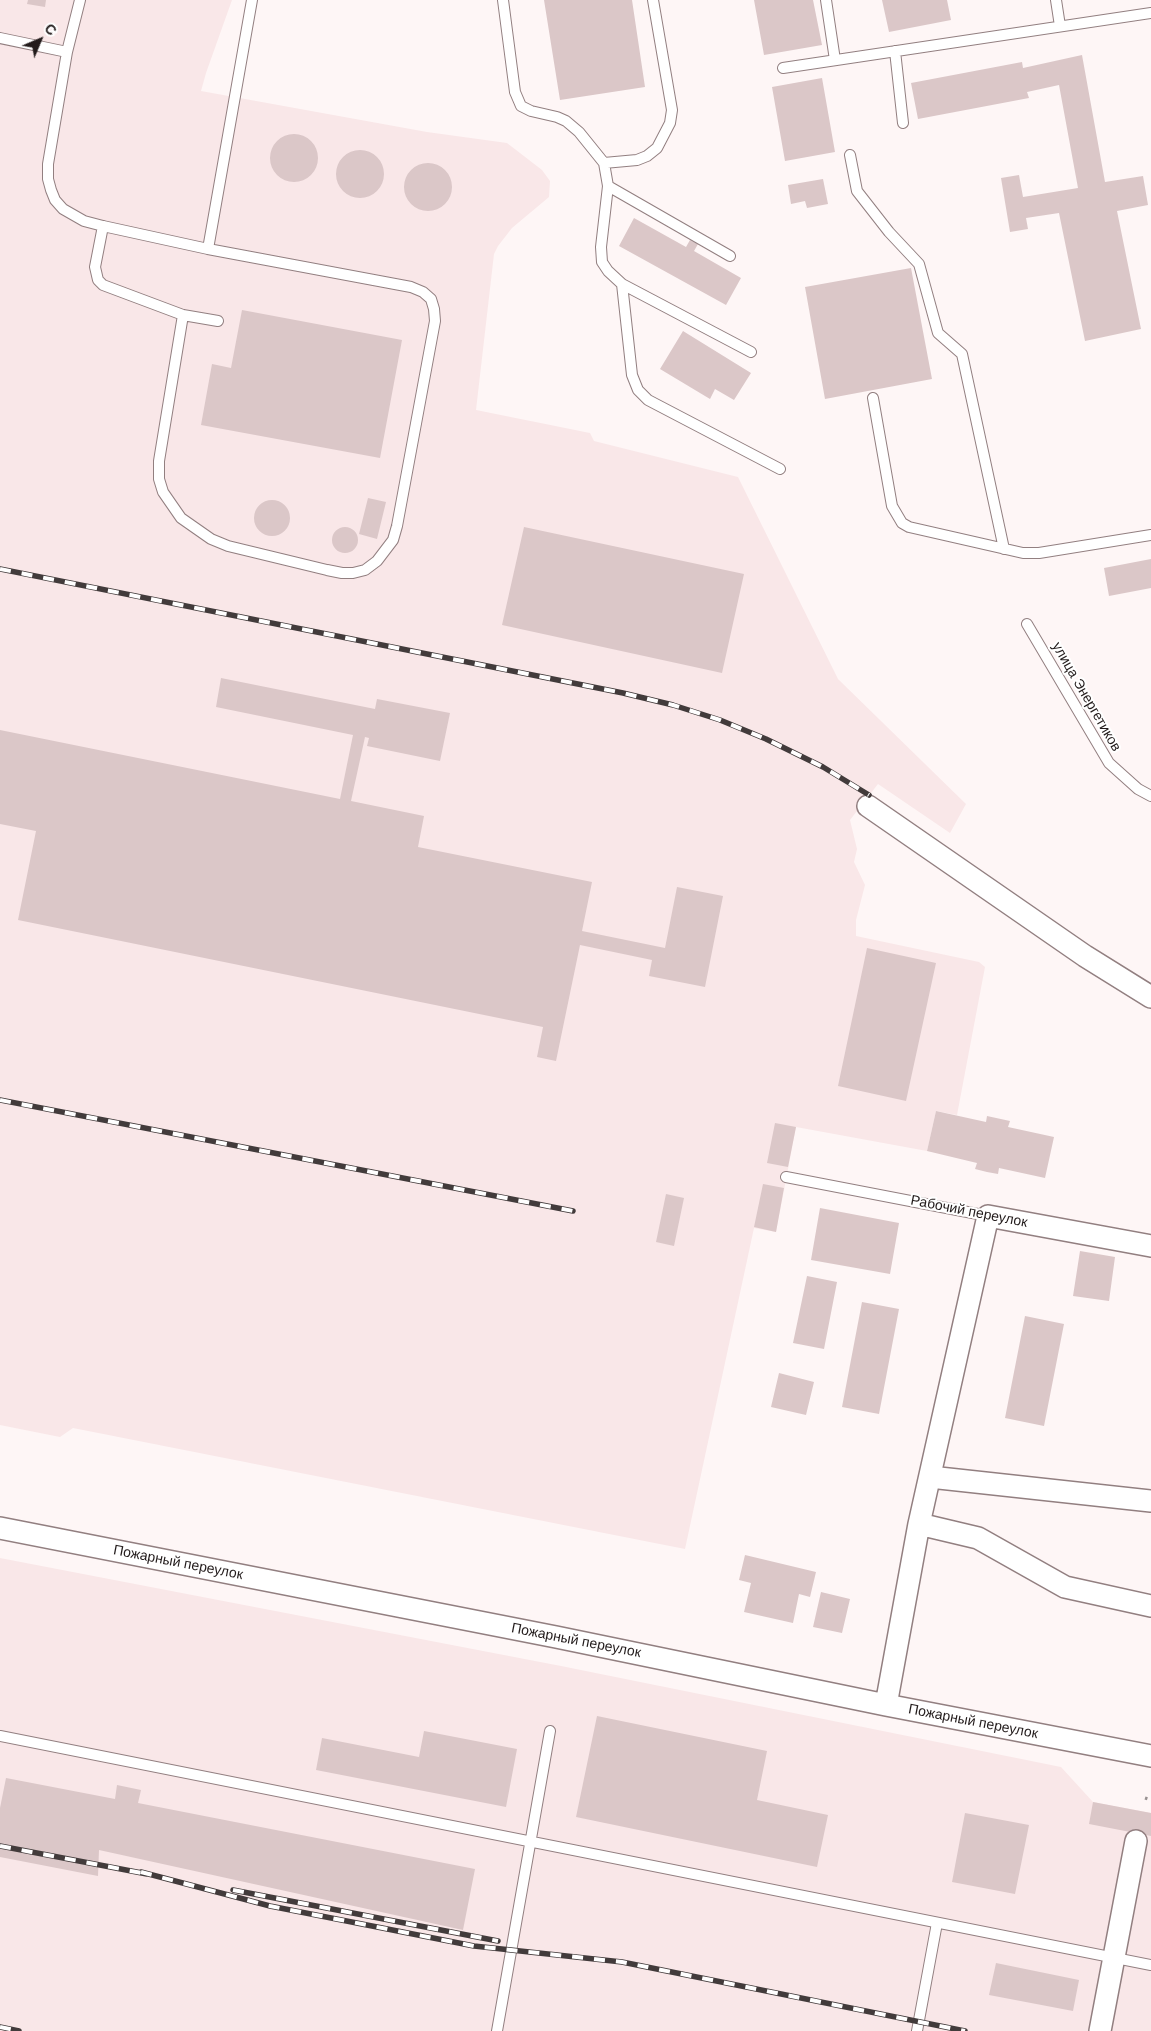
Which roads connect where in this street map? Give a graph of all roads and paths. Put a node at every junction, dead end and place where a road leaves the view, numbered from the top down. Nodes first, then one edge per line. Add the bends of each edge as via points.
1 (80, 0) edge
2 (252, 0) edge
3 (503, 0) edge
4 (654, 0) edge
5 (826, 0) edge
6 (1056, 0) edge
7 (1151, 13) edge
8 (1060, 26) junction
9 (0, 38) edge
10 (895, 51) junction
11 (67, 52) junction
12 (835, 60) junction
13 (783, 68) dead end
14 (904, 123) dead end
15 (850, 155) dead end
16 (604, 163) junction
17 (608, 186) junction
18 (102, 226) junction
19 (208, 248) junction
20 (730, 256) dead end
21 (622, 284) junction
22 (183, 315) junction
23 (218, 322) dead end
24 (750, 352) dead end
25 (873, 398) dead end
26 (780, 469) dead end
27 (1151, 535) edge
28 (1004, 549) junction
29 (1027, 624) dead end
30 (1151, 796) edge
31 (868, 806) dead end
32 (1151, 997) edge
33 (786, 1177) dead end
34 (988, 1216) junction
35 (1151, 1246) edge
36 (930, 1477) junction
37 (1151, 1501) edge
38 (920, 1524) junction
39 (0, 1528) edge
40 (1151, 1606) edge
41 (886, 1706) junction
42 (550, 1731) dead end
43 (0, 1736) edge
44 (1151, 1756) edge
45 (1145, 1798) dead end
46 (1151, 1800) edge
47 (1136, 1841) dead end
48 (532, 1843) junction
49 (937, 1923) junction
50 (1114, 1957) junction
51 (1151, 1965) edge
52 (497, 2031) edge
53 (917, 2031) edge
54 (1100, 2031) edge

1 - 11 lane
2 - 19 lane
3 - 16 lane via 515,92 521,106 531,112 566,121
4 - 16 lane via 672,110 670,123 657,148 647,156
5 - 12 lane
6 - 8 lane
7 - 8 lane
8 - 10 lane
9 - 11 lane
10 - 12 lane
10 - 14 lane
11 - 18 lane via 48,179 55,200 63,209 84,221
12 - 13 lane
15 - 28 lane via 857,191 919,264 938,333 962,354
16 - 17 lane
17 - 20 lane
17 - 21 lane via 602,262
18 - 19 lane
18 - 22 lane via 95,267 103,285
19 - 22 lane via 411,287 423,292 430,300 435,322 397,526 393,540 377,561 365,570 342,573 327,570 228,546 211,539 181,518 163,492 159,461
21 - 24 lane
21 - 26 lane via 632,375 638,390 648,400
22 - 23 lane
25 - 28 lane via 892,506 902,523
27 - 28 lane via 1039,553 1023,554
29 - 30 lane, улица Энергетиков via 1109,763 1138,789
31 - 32 street via 1085,956
33 - 34 lane, Рабочий переулок
34 - 35 street, Рабочий переулок
34 - 36 street
36 - 37 street
36 - 38 street
38 - 40 street via 978,1538 1065,1587
38 - 41 street
39 - 41 street, Пожарный переулок via 556,1637
41 - 44 street, Пожарный переулок
42 - 48 lane
43 - 48 lane
45 - 46 path
47 - 50 street
48 - 49 lane
48 - 52 lane
49 - 50 lane
49 - 53 lane
50 - 51 lane
50 - 54 street

